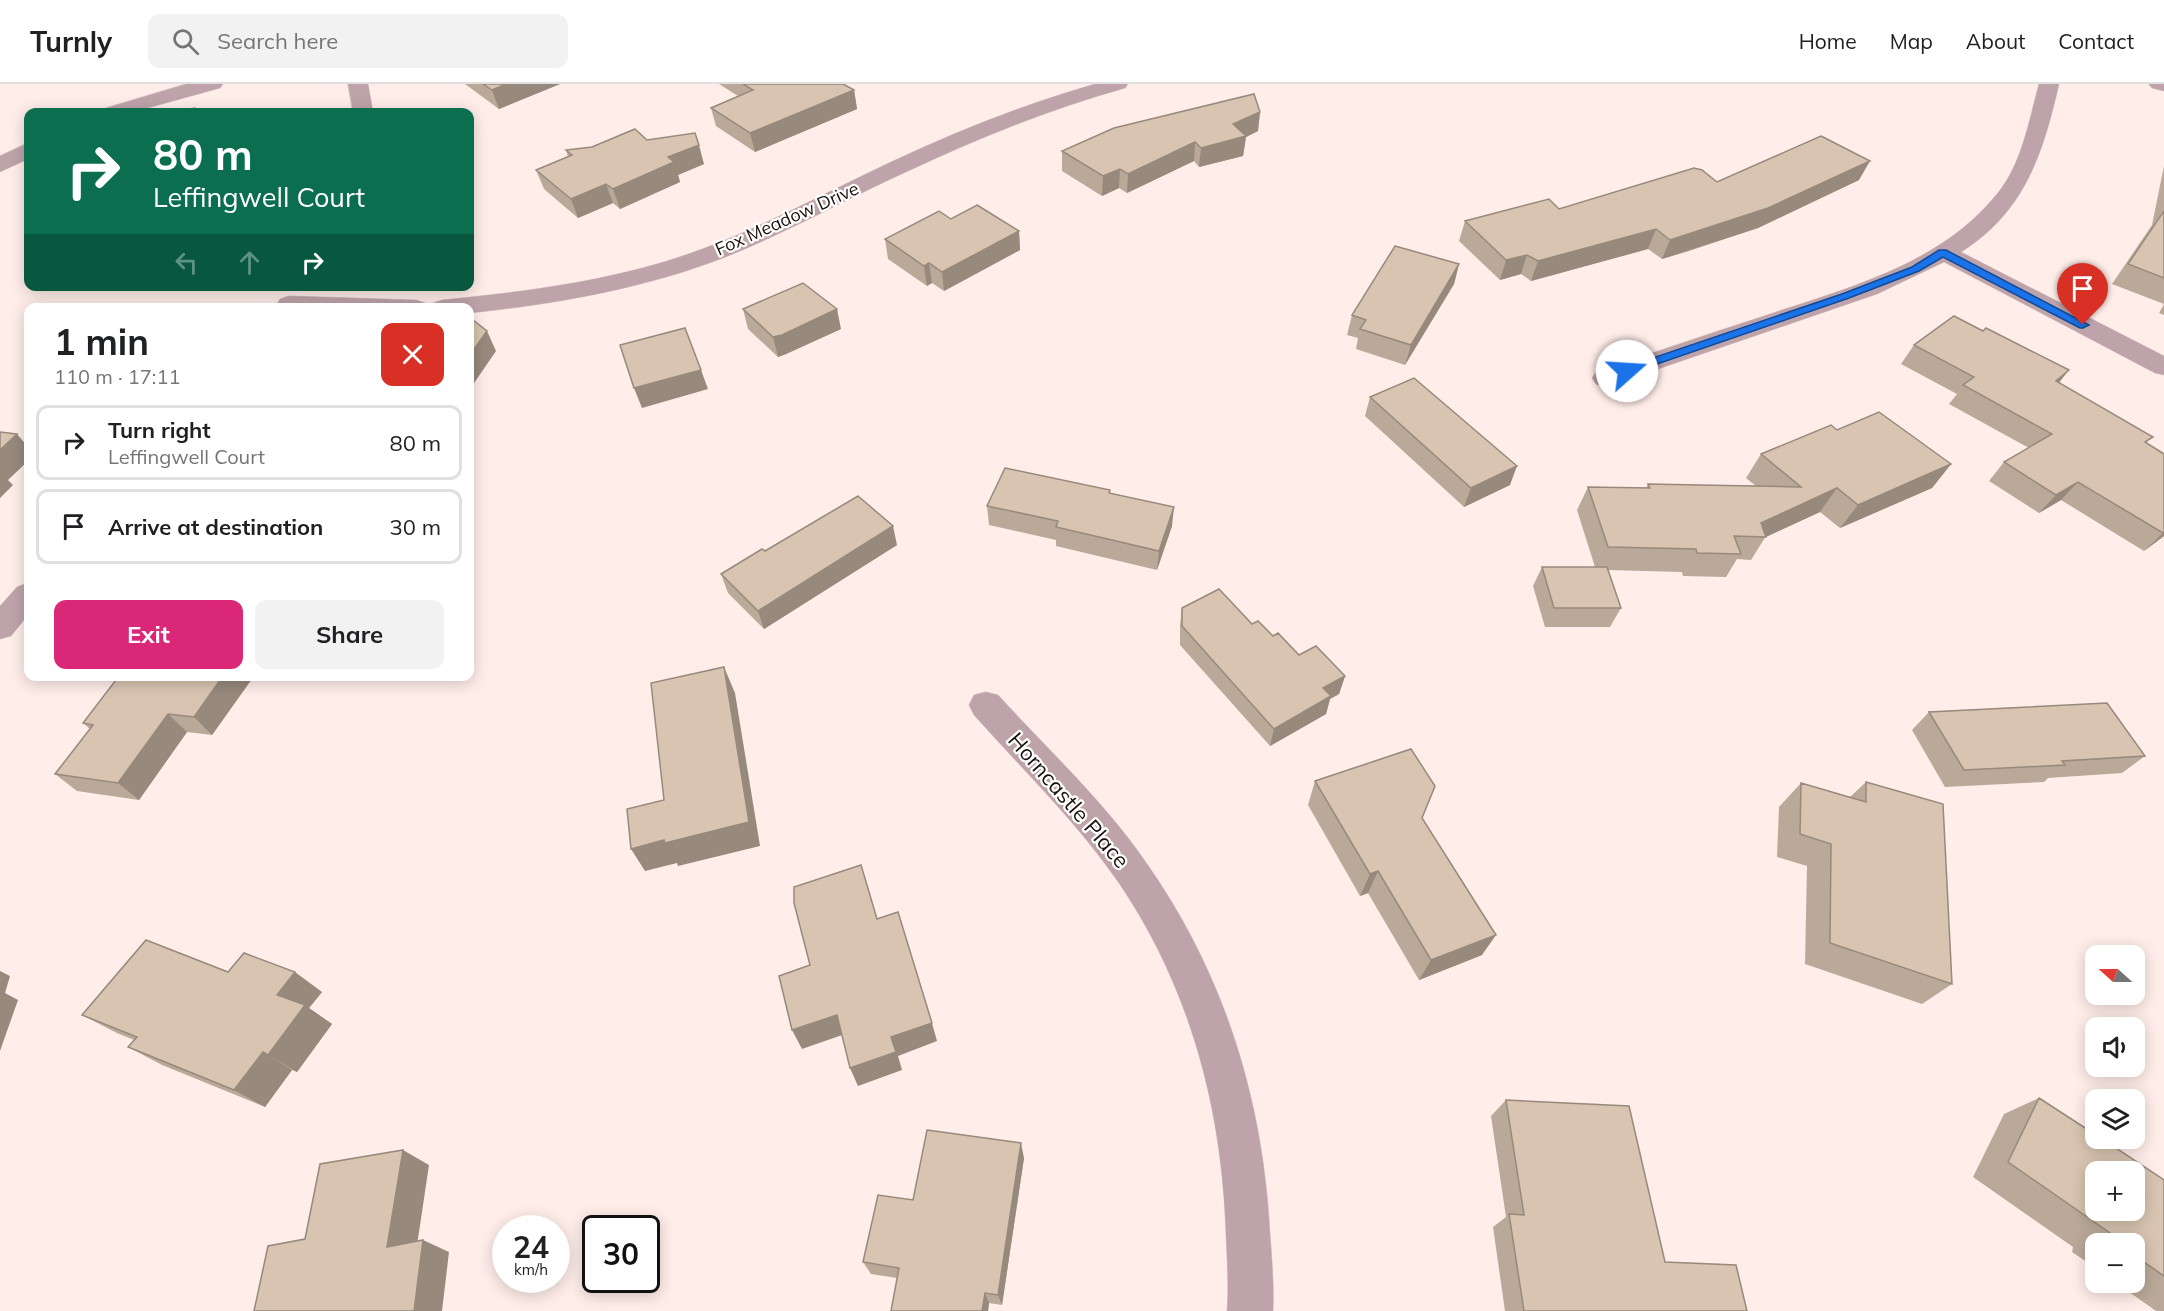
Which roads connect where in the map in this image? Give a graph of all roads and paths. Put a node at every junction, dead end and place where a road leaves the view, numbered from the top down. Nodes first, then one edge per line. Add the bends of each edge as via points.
1 (213, 84) edge
2 (358, 84) edge
3 (1118, 84) edge
4 (2049, 84) edge
5 (2159, 84) edge
6 (2164, 85) edge
7 (126, 108) edge
8 (362, 108) edge
9 (24, 152) edge
10 (0, 165) edge
11 (1942, 252) junction
12 (292, 299) edge
13 (347, 303) edge
14 (474, 305) edge
15 (2164, 367) edge
16 (1605, 378) dead end
17 (24, 600) edge
18 (0, 627) edge
19 (986, 705) dead end
20 (1250, 1311) edge

1 - 7 street
2 - 8 street
3 - 14 street, Fox Meadow Drive via 984,129 766,230 680,264 602,286
4 - 11 street via 2029,155 2006,199 1968,237
5 - 6 street
9 - 10 street
11 - 15 street
11 - 16 street via 1916,269 1846,296
12 - 13 street
17 - 18 street
19 - 20 street, Horncastle Place via 1105,837 1140,885 1207,1012 1228,1083 1244,1166

